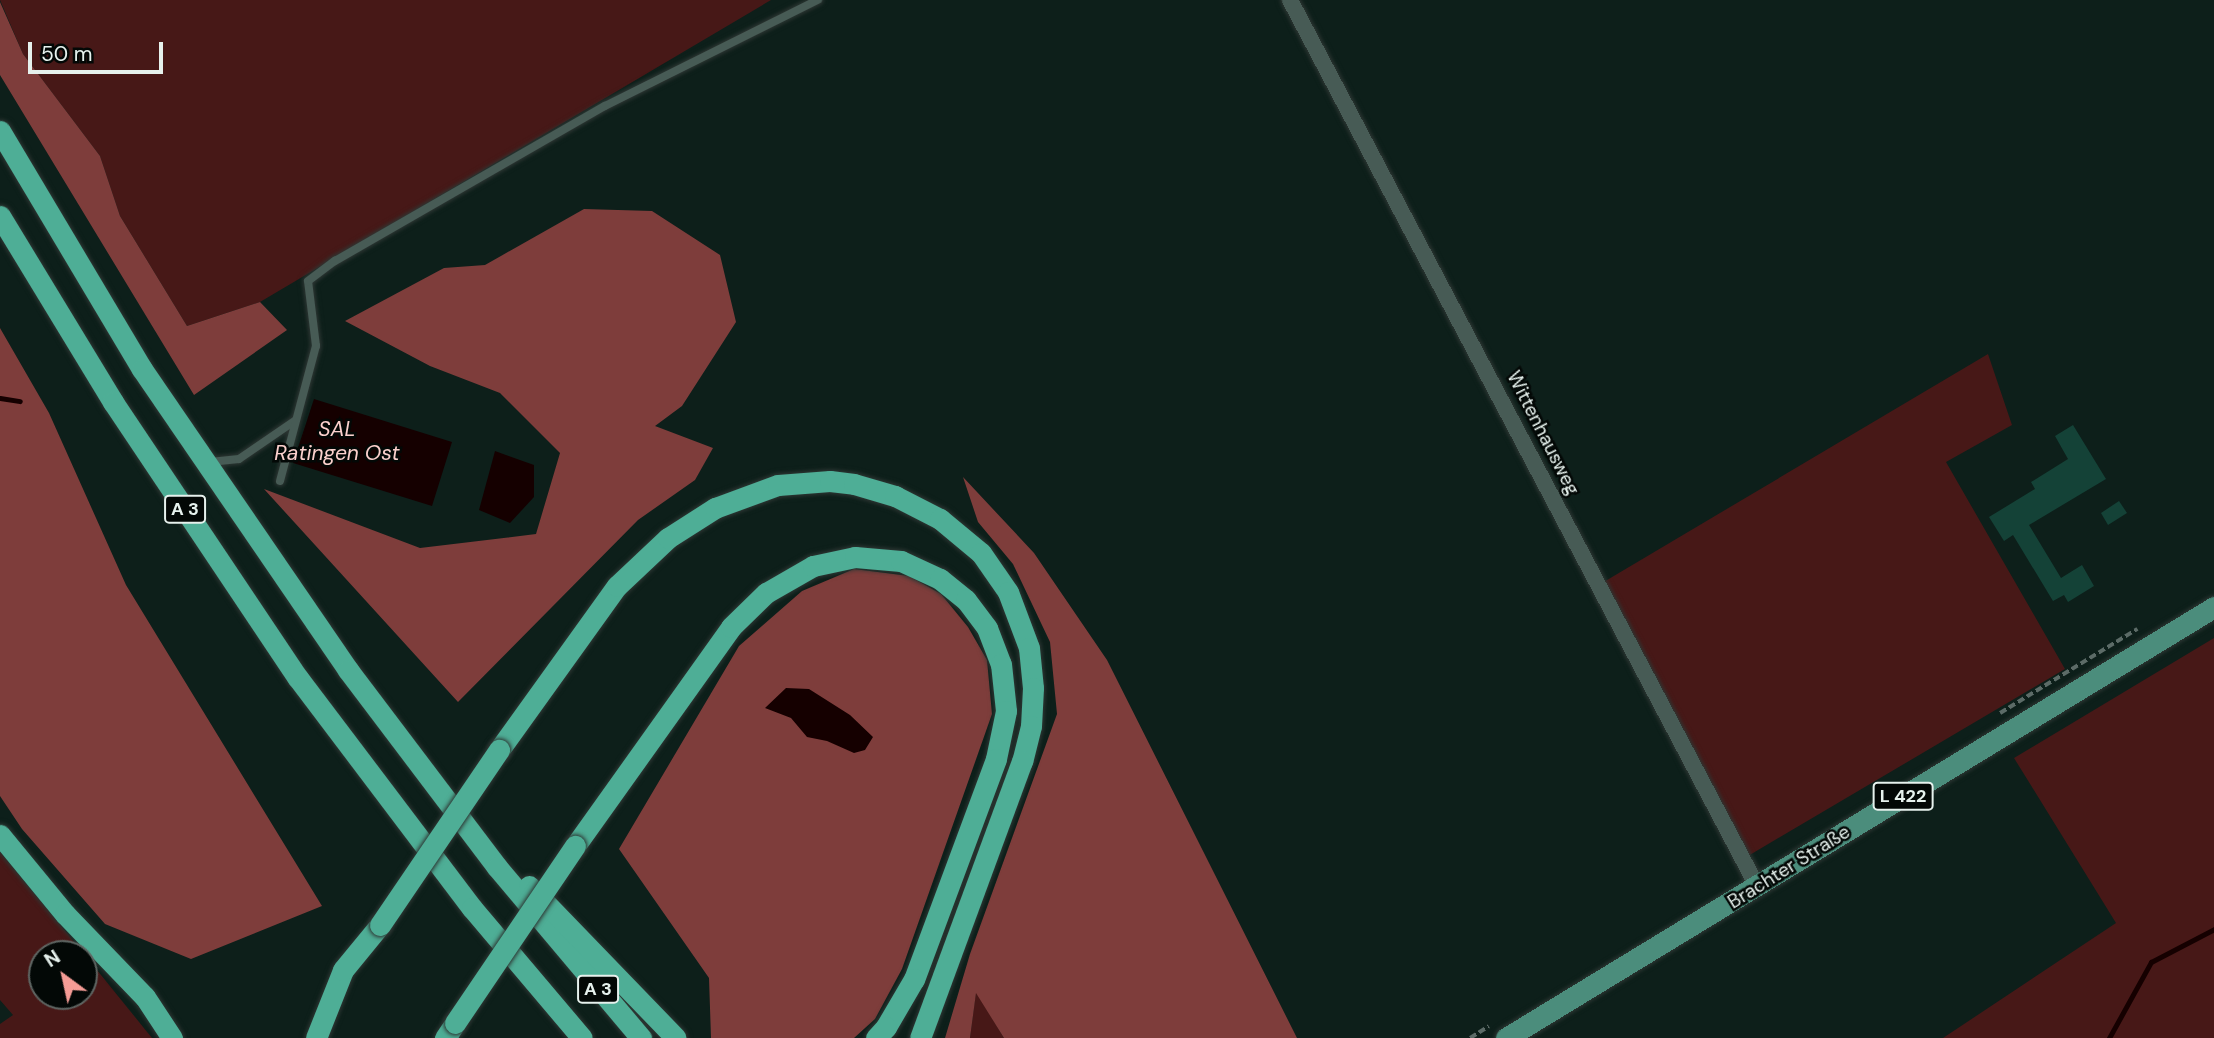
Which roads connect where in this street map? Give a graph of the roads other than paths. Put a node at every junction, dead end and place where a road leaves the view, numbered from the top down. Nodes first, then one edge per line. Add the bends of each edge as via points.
1 (818, 0) edge
2 (1290, 0) edge
3 (0, 131) edge
4 (0, 216) edge
5 (296, 420) junction
6 (203, 463) junction
7 (280, 481) dead end
8 (2214, 607) edge
9 (445, 799) junction
10 (0, 835) edge
11 (1757, 886) junction
12 (380, 925) junction
13 (450, 1030) edge
14 (172, 1038) edge
15 (316, 1038) edge
16 (330, 1038) edge
17 (582, 1038) edge
18 (641, 1038) edge
19 (676, 1038) edge
20 (876, 1038) edge
21 (920, 1038) edge
22 (1506, 1038) edge

1 - 5 lane via 605,106 335,261 308,281 316,346
2 - 11 street, Wittenhausweg
3 - 6 highway, A 3
4 - 17 highway, A 3 via 113,402 298,678 472,908
5 - 6 lane via 239,459
5 - 7 lane
6 - 9 highway, A 3
8 - 11 main road, Brachter Straße / L 422
9 - 18 highway, A 3
9 - 19 highway
10 - 14 highway via 65,914 145,998
11 - 22 main road, Brachter Straße / L 422
12 - 15 highway via 343,970
12 - 16 highway
12 - 21 highway, bridge via 617,586 668,538 715,508 778,485 854,484 895,496 940,519 981,553 1008,592 1029,648 1031,726 1022,761
13 - 20 highway, bridge via 731,627 766,593 813,566 855,556 901,562 940,579 965,600 991,638 1001,664 1006,711 996,759 914,979

